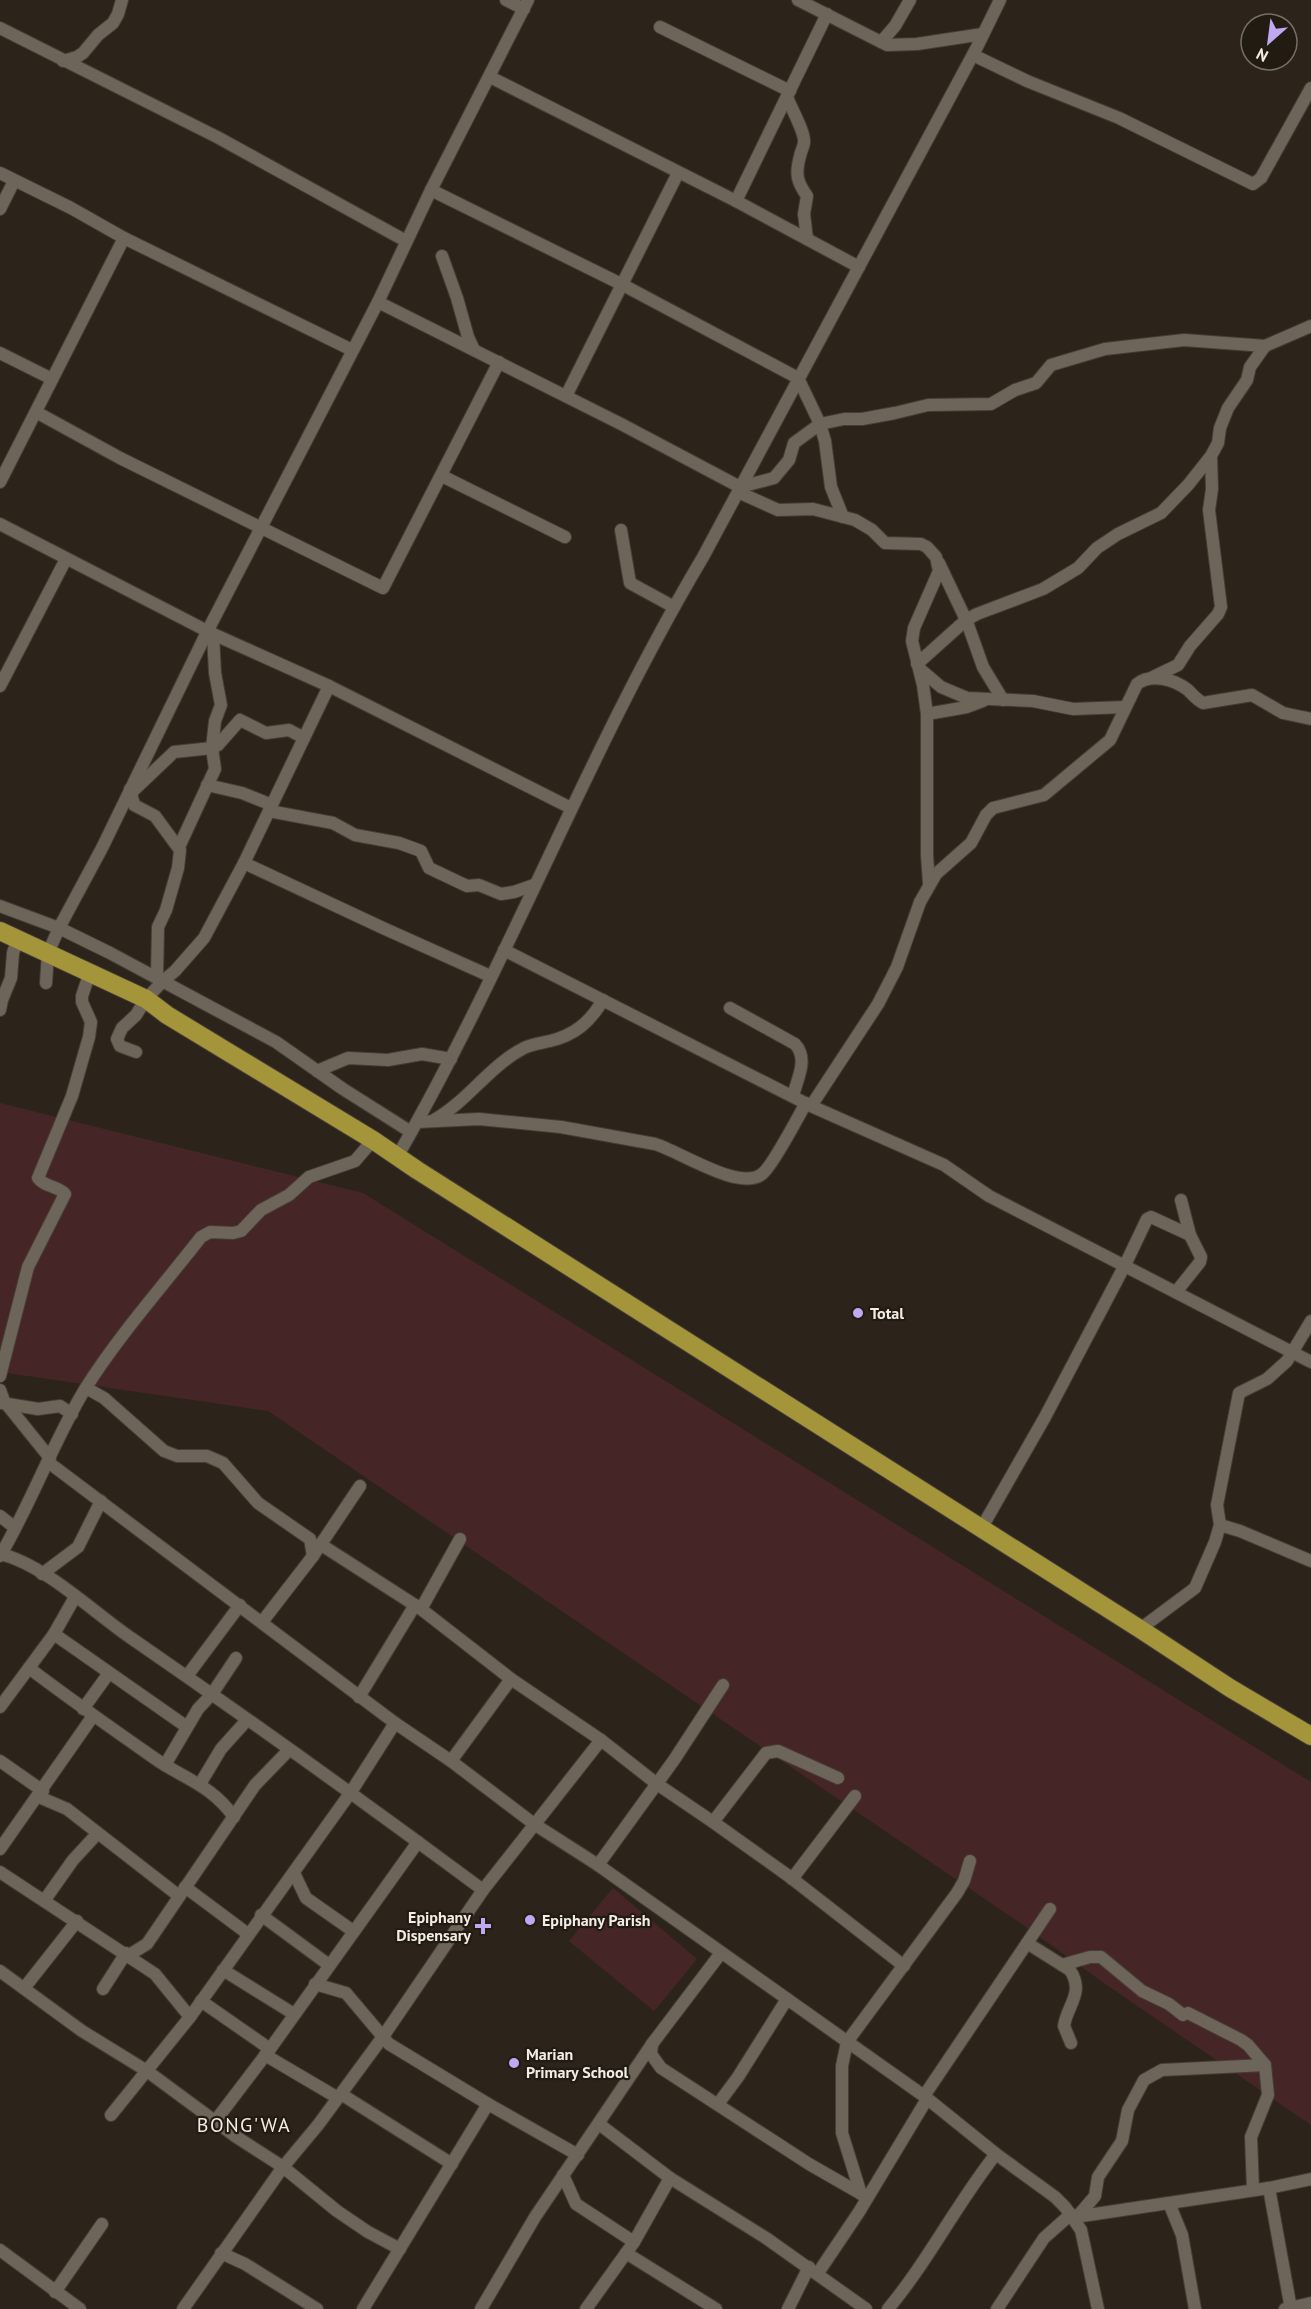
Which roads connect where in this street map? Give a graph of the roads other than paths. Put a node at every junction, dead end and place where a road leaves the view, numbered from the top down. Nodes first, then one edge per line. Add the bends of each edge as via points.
1 (122, 0) edge
2 (506, 0) edge
3 (798, 0) edge
4 (910, 0) edge
5 (1000, 0) edge
6 (526, 5) edge
7 (827, 14) junction
8 (660, 27) dead end
9 (0, 28) edge
10 (983, 34) junction
11 (880, 42) junction
12 (972, 55) junction
13 (63, 61) junction
14 (490, 77) junction
15 (1311, 88) edge
16 (788, 94) junction
17 (0, 173) edge
18 (678, 173) junction
19 (14, 181) junction
20 (431, 190) junction
21 (736, 201) junction
22 (0, 209) edge
23 (124, 238) junction
24 (807, 239) junction
25 (406, 241) junction
26 (442, 256) dead end
27 (859, 267) junction
28 (623, 285) junction
29 (378, 302) junction
30 (1311, 326) edge
31 (1265, 346) junction
32 (352, 350) junction
33 (474, 350) junction
34 (0, 353) edge
35 (499, 362) junction
36 (798, 378) junction
37 (52, 379) junction
38 (566, 396) junction
39 (36, 412) junction
40 (820, 424) junction
41 (1211, 456) junction
42 (442, 476) junction
43 (0, 482) edge
44 (739, 490) junction
45 (843, 518) junction
46 (0, 524) edge
47 (261, 528) junction
48 (621, 530) dead end
49 (566, 537) dead end
50 (66, 559) junction
51 (938, 562) junction
52 (674, 607) junction
53 (966, 620) junction
54 (211, 632) junction
55 (918, 666) junction
56 (1152, 678) junction
57 (0, 686) edge
58 (329, 686) junction
59 (987, 700) junction
60 (1003, 700) junction
61 (1125, 707) junction
62 (927, 714) junction
63 (1311, 719) edge
64 (304, 738) junction
65 (212, 748) junction
66 (207, 785) junction
67 (131, 790) junction
68 (271, 808) junction
69 (571, 808) junction
70 (179, 847) junction
71 (244, 863) junction
72 (929, 883) junction
73 (534, 885) junction
74 (0, 906) edge
75 (60, 928) junction
76 (0, 931) edge
77 (18, 938) junction
78 (504, 950) junction
79 (48, 953) junction
80 (90, 972) junction
81 (490, 976) junction
82 (160, 979) junction
83 (46, 983) dead end
84 (146, 999) junction
85 (603, 1000) junction
86 (730, 1008) dead end
87 (0, 1010) edge
88 (136, 1052) dead end
89 (451, 1059) junction
90 (317, 1071) junction
91 (793, 1096) junction
92 (809, 1105) junction
93 (431, 1121) junction
94 (414, 1127) junction
95 (373, 1140) junction
96 (397, 1157) junction
97 (1181, 1200) dead end
98 (1190, 1235) junction
99 (1125, 1265) junction
100 (1176, 1292) junction
101 (1311, 1321) edge
102 (1292, 1352) junction
103 (1311, 1362) edge
104 (0, 1376) edge
105 (86, 1388) junction
106 (0, 1390) edge
107 (3, 1403) edge
108 (72, 1414) junction
109 (49, 1460) junction
110 (360, 1486) dead end
111 (101, 1501) junction
112 (0, 1516) edge
113 (1220, 1525) junction
114 (14, 1527) junction
115 (981, 1529) junction
116 (460, 1539) dead end
117 (320, 1544) junction
118 (1, 1555) edge
119 (313, 1556) junction
120 (1311, 1561) edge
121 (42, 1574) junction
122 (75, 1597) junction
123 (240, 1605) junction
124 (418, 1607) junction
125 (262, 1622) junction
126 (1140, 1629) junction
127 (54, 1635) junction
128 (236, 1658) dead end
129 (28, 1668) junction
130 (109, 1673) junction
131 (187, 1677) junction
132 (511, 1679) junction
133 (723, 1685) dead end
134 (212, 1694) junction
135 (359, 1697) junction
136 (0, 1707) edge
137 (83, 1709) junction
138 (93, 1716) junction
139 (247, 1720) junction
140 (395, 1724) junction
141 (187, 1727) junction
142 (1311, 1736) edge
143 (601, 1740) junction
144 (289, 1750) junction
145 (0, 1761) edge
146 (451, 1761) junction
147 (165, 1765) junction
148 (838, 1778) dead end
149 (200, 1784) junction
150 (657, 1785) junction
151 (351, 1792) junction
152 (41, 1794) junction
153 (855, 1796) dead end
154 (234, 1817) junction
155 (713, 1822) junction
156 (534, 1824) junction
157 (96, 1834) junction
158 (418, 1842) junction
159 (0, 1850) edge
160 (970, 1861) dead end
161 (598, 1865) junction
162 (0, 1872) edge
163 (294, 1873) junction
164 (792, 1879) junction
165 (483, 1890) junction
166 (182, 1892) junction
167 (44, 1900) junction
168 (1050, 1910) dead end
169 (261, 1915) junction
170 (77, 1921) junction
171 (353, 1931) junction
172 (248, 1934) junction
173 (1027, 1943) junction
174 (721, 1953) junction
175 (127, 1954) junction
176 (329, 1965) junction
177 (1062, 1965) junction
178 (904, 1966) junction
179 (223, 1970) junction
180 (0, 1971) edge
181 (315, 1984) junction
182 (25, 1988) junction
183 (103, 1989) dead end
184 (787, 2000) junction
185 (201, 2001) junction
186 (294, 2014) junction
187 (190, 2017) junction
188 (382, 2038) junction
189 (848, 2042) junction
190 (1071, 2043) dead end
191 (652, 2044) junction
192 (267, 2052) junction
193 (1265, 2065) junction
194 (147, 2071) junction
195 (339, 2096) junction
196 (925, 2097) junction
197 (488, 2104) junction
198 (718, 2104) junction
199 (111, 2115) dead end
200 (216, 2120) junction
201 (599, 2124) junction
202 (996, 2154) junction
203 (578, 2155) junction
204 (452, 2164) junction
205 (283, 2167) junction
206 (563, 2175) junction
207 (670, 2178) junction
208 (1311, 2179) edge
209 (1269, 2188) junction
210 (1253, 2190) junction
211 (863, 2195) junction
212 (1169, 2203) junction
213 (1074, 2216) junction
214 (102, 2224) dead end
215 (630, 2248) junction
216 (400, 2249) junction
217 (0, 2250) edge
218 (221, 2253) junction
219 (814, 2270) junction
220 (55, 2292) junction
221 (1311, 2303) edge
222 (80, 2309) edge
223 (183, 2309) edge
224 (317, 2309) edge
225 (363, 2309) edge
226 (481, 2309) edge
227 (586, 2309) edge
228 (716, 2309) edge
229 (788, 2309) edge
230 (866, 2309) edge
231 (888, 2309) edge
232 (997, 2309) edge
233 (1098, 2309) edge
234 (1195, 2309) edge
235 (1289, 2309) edge

1 - 13 street via 113,23 78,57
2 - 6 street
3 - 7 street
4 - 11 street via 896,26
5 - 10 street
6 - 14 street
7 - 11 street
7 - 16 street
8 - 16 street
9 - 13 street
10 - 11 street via 893,46
10 - 12 street
12 - 15 street via 1119,118 1255,184
12 - 27 street
13 - 25 street via 217,137
14 - 18 street
14 - 20 street
16 - 21 street
16 - 24 street via 805,141 797,176 807,196
17 - 19 street
18 - 21 street
18 - 28 street
19 - 22 street
19 - 23 street
20 - 25 street
20 - 28 street
21 - 24 street
23 - 32 street
23 - 37 street
24 - 27 street
25 - 29 street
26 - 33 street
27 - 36 street
28 - 36 street
28 - 38 street
29 - 32 street
29 - 33 street
30 - 31 street
31 - 40 street via 1184,340 1105,349 1051,365 1036,383 991,404 927,405
31 - 41 street via 1228,408
32 - 47 street
33 - 35 street
34 - 37 street
35 - 38 street
35 - 42 street
36 - 40 street
36 - 44 street
37 - 39 street
38 - 44 street
39 - 43 street
39 - 47 street
40 - 44 street via 794,443 789,460 774,478
40 - 45 street via 831,487
41 - 53 street via 1157,516 1118,534 1078,568 1042,589
41 - 56 street via 1209,510 1221,607 1180,663
42 - 47 street via 383,588
42 - 49 street
44 - 45 street via 778,510 805,508
44 - 52 street
45 - 51 street via 863,525 885,543 927,547
46 - 50 street
47 - 54 street
48 - 52 street via 631,585
50 - 54 street
50 - 57 street
51 - 53 street
51 - 55 street via 939,571 914,628 912,646
52 - 69 street
53 - 55 street
53 - 60 street via 983,667
54 - 58 street
54 - 65 street via 221,705
54 - 67 street
55 - 59 street via 950,692
55 - 62 street
56 - 61 street via 1137,684
56 - 63 street via 1187,689 1203,703 1252,695 1283,713
58 - 64 street
58 - 69 street
59 - 60 street
59 - 62 street
60 - 61 street via 1033,701 1073,710
61 - 72 street via 1110,741 1044,795 993,808 971,843
62 - 72 street
64 - 65 street via 289,730 263,732 240,720
64 - 68 street
65 - 66 street via 215,769
65 - 67 street via 174,752
66 - 68 street via 242,793
66 - 70 street
67 - 70 street via 134,805 155,816
67 - 75 street
68 - 71 street
68 - 73 street via 333,823 355,835 421,850 429,868 467,886 479,885 501,894
69 - 73 street
70 - 82 street via 178,868 157,930
71 - 81 street
71 - 82 street via 202,941 175,971
72 - 92 street via 914,915 907,944 878,1004
73 - 78 street
74 - 75 street
75 - 79 street
75 - 82 street
76 - 77 highway
77 - 79 highway
77 - 87 street
78 - 81 street
78 - 85 street
79 - 80 highway
79 - 83 street
80 - 84 highway
80 - 104 street via 82,996 91,1022 89,1037 72,1096 38,1178 65,1194 28,1267
81 - 89 street
82 - 84 street
82 - 90 street via 276,1042
84 - 88 street via 117,1039 122,1049
84 - 95 highway
85 - 91 street
85 - 93 street via 592,1017 574,1032 519,1050
86 - 91 street via 799,1049 803,1058
89 - 90 street via 422,1054 388,1060 348,1058
89 - 94 street
90 - 94 street
91 - 92 street
92 - 93 street via 764,1174 749,1179 723,1174 668,1148 636,1140 502,1121
92 - 99 street via 944,1165 989,1196
93 - 94 street
94 - 96 street
95 - 96 highway
95 - 105 street via 355,1161 309,1177 289,1195 261,1210 241,1231 210,1232 201,1237 123,1333
96 - 115 highway
97 - 98 street
98 - 99 street via 1148,1218
98 - 100 street via 1201,1260
99 - 100 street
99 - 115 street
100 - 102 street
101 - 102 street
102 - 103 street
102 - 113 street via 1267,1379 1239,1393 1216,1505
105 - 108 street
105 - 119 street via 104,1398 164,1451 177,1456 207,1456 223,1463 258,1503 310,1539
106 - 107 street
107 - 108 street via 38,1409 60,1406
107 - 109 street
108 - 109 street
109 - 111 street
109 - 114 street
110 - 117 street
111 - 121 street via 78,1547
111 - 123 street
112 - 114 street
113 - 120 street
113 - 126 street via 1195,1588
114 - 118 street
115 - 126 highway
116 - 124 street
117 - 119 street
117 - 124 street
118 - 121 street
119 - 125 street
121 - 122 street
122 - 127 street
122 - 131 street
123 - 125 street
123 - 131 street
124 - 132 street
124 - 135 street
125 - 135 street
126 - 142 highway
127 - 129 street
127 - 130 street
128 - 134 street
129 - 136 street
129 - 137 street
130 - 137 street
130 - 141 street
131 - 134 street
132 - 143 street
132 - 146 street
133 - 150 street
134 - 139 street
134 - 141 street
135 - 140 street
137 - 138 street
138 - 147 street
138 - 152 street
139 - 144 street
139 - 149 street via 221,1749
140 - 146 street
140 - 151 street
141 - 147 street
143 - 150 street
143 - 156 street
144 - 151 street
144 - 154 street via 264,1774
145 - 152 street
146 - 156 street
147 - 149 street
148 - 155 street via 778,1751 766,1753
149 - 154 street via 222,1800
150 - 155 street
150 - 161 street
151 - 158 street
151 - 163 street
152 - 157 street via 67,1809
152 - 159 street
153 - 164 street
154 - 166 street
155 - 164 street
156 - 161 street
156 - 165 street
157 - 166 street
157 - 167 street
158 - 165 street
158 - 171 street
160 - 178 street via 960,1887
161 - 174 street
162 - 167 street
163 - 169 street
163 - 171 street via 306,1898
164 - 178 street
165 - 188 street
166 - 172 street
166 - 175 street via 147,1944
167 - 170 street
168 - 173 street
169 - 172 street
169 - 176 street
170 - 175 street
170 - 182 street
171 - 176 street
172 - 179 street
173 - 177 street
173 - 196 street
174 - 184 street
174 - 191 street
175 - 183 street
175 - 187 street via 165,1983
176 - 181 street
177 - 190 street via 1072,1972 1076,1994 1065,2024
177 - 193 street via 1101,1957 1142,1991 1242,2040
178 - 189 street
179 - 185 street
179 - 186 street
180 - 182 street
181 - 186 street
181 - 188 street via 346,1993
182 - 194 street via 82,2031
184 - 189 street
184 - 198 street
185 - 187 street
185 - 192 street
186 - 192 street
187 - 194 street
188 - 195 street
188 - 197 street
189 - 196 street
189 - 211 street via 842,2066 842,2133
191 - 198 street via 651,2054 661,2068
191 - 201 street
192 - 195 street
192 - 200 street
193 - 210 street via 1267,2099 1250,2141
193 - 213 street via 1162,2070 1144,2080 1128,2110 1122,2141 1098,2177 1095,2196
194 - 199 street
194 - 200 street
195 - 204 street
195 - 205 street
196 - 202 street
196 - 211 street
197 - 203 street
197 - 204 street
198 - 211 street
200 - 205 street
201 - 203 street
201 - 207 street
202 - 213 street via 1055,2197
202 - 231 street
203 - 206 street
204 - 216 street
205 - 216 street via 345,2216
205 - 218 street
206 - 215 street via 576,2204
206 - 226 street
207 - 215 street
207 - 219 street
208 - 209 street
209 - 210 street
209 - 235 street
210 - 212 street
211 - 219 street via 847,2230
212 - 213 street
212 - 234 street via 1182,2235
213 - 232 street via 1044,2238
213 - 233 street via 1081,2230
214 - 220 street
215 - 227 street
215 - 228 street
216 - 225 street
217 - 220 street
218 - 223 street
218 - 224 street
219 - 229 street
219 - 230 street
220 - 222 street
221 - 235 street

